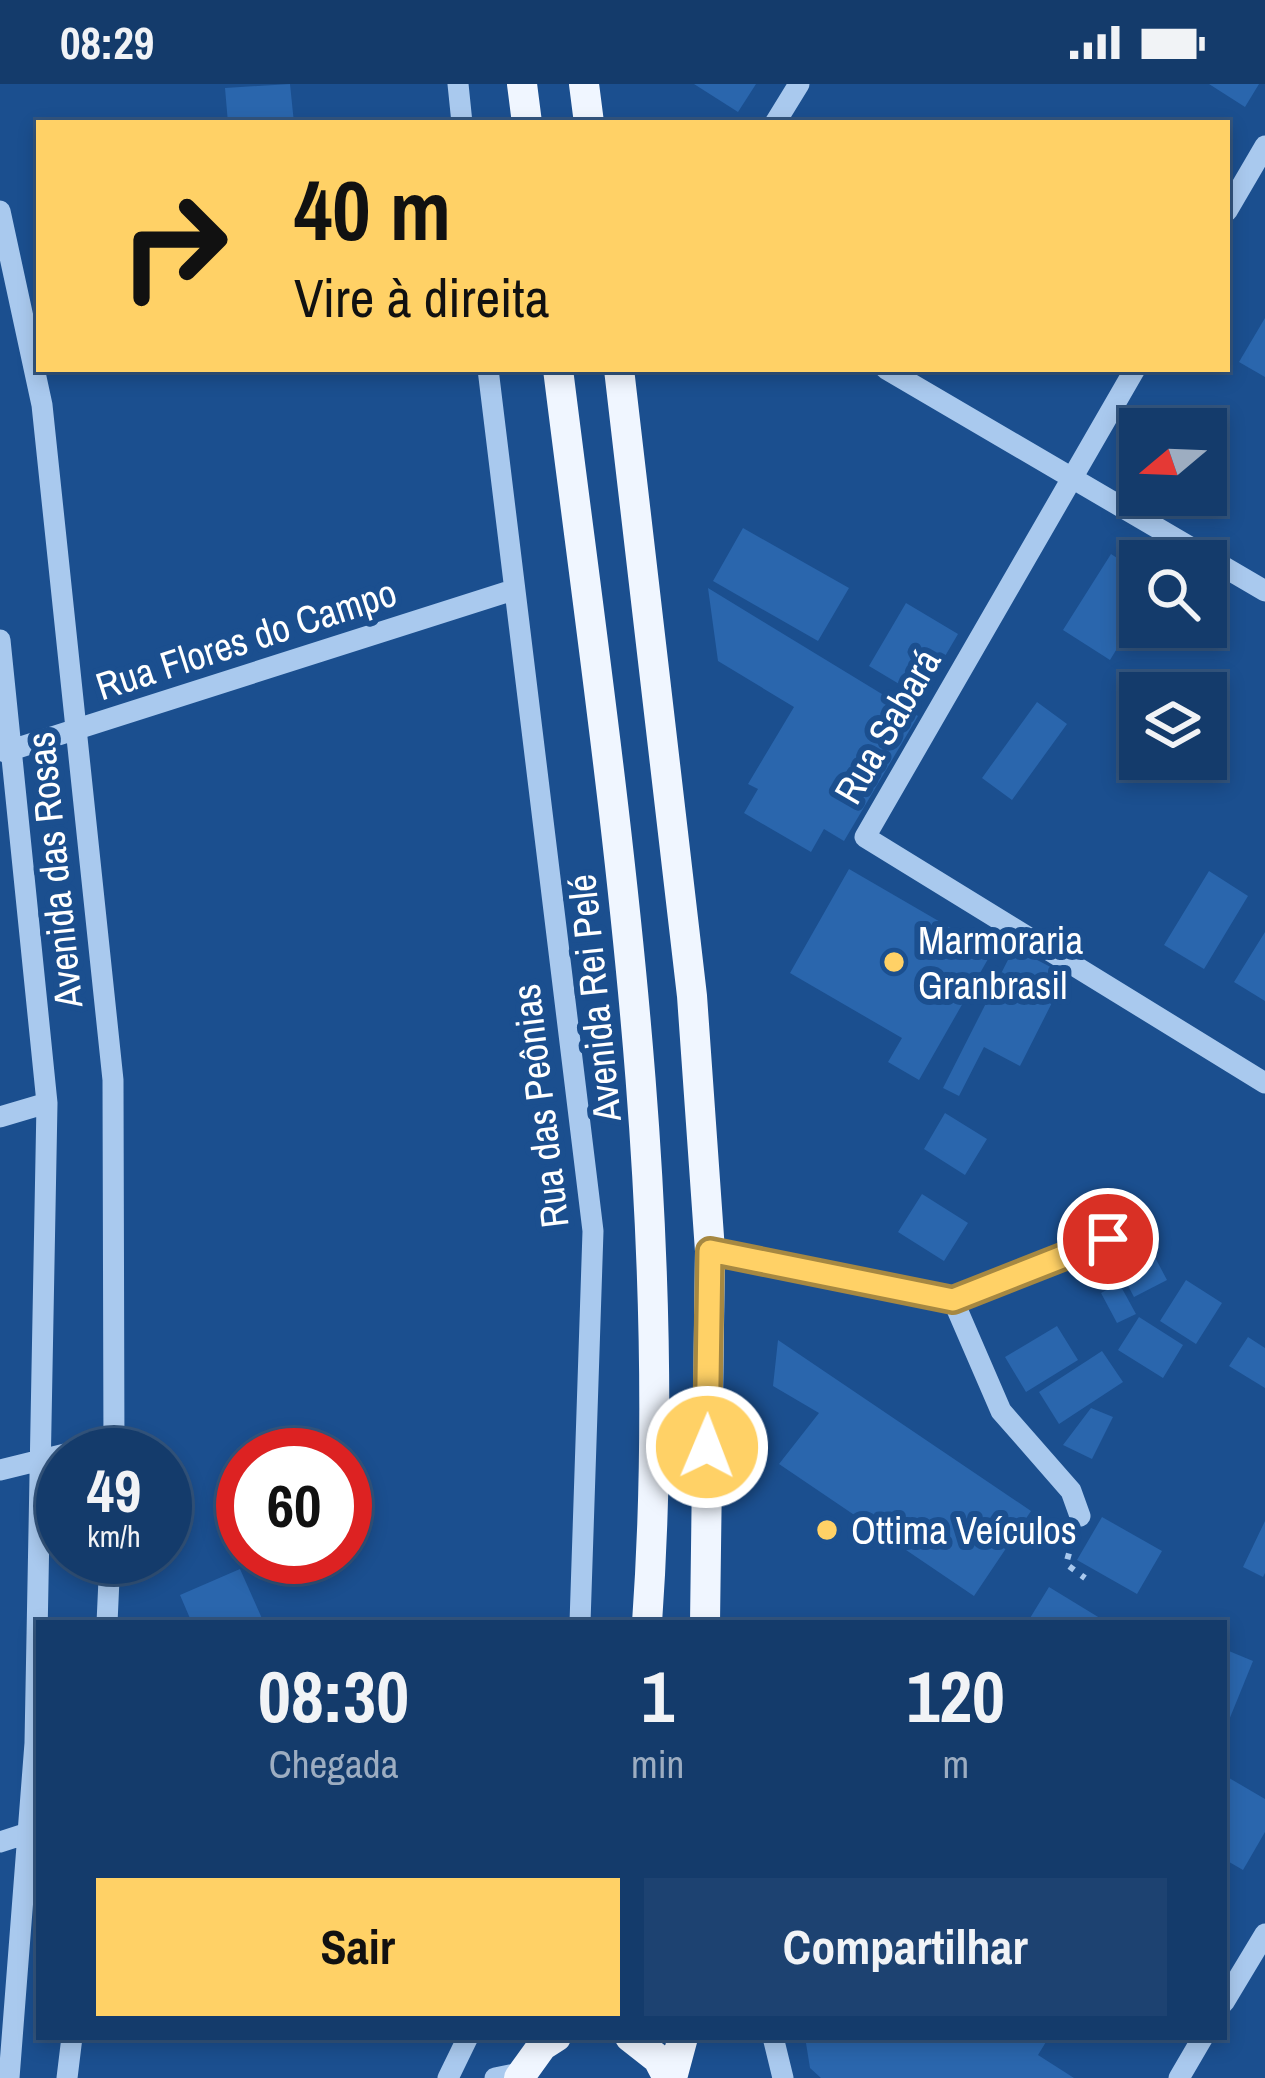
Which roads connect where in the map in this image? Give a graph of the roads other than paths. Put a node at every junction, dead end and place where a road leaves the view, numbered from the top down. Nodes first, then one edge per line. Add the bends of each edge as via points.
1 (458, 84) edge
2 (522, 84) edge
3 (584, 84) edge
4 (799, 84) edge
5 (462, 120) edge
6 (527, 120) edge
7 (589, 120) edge
8 (777, 120) edge
9 (1265, 146) edge
10 (1230, 206) edge
11 (0, 211) edge
12 (488, 372) edge
13 (558, 372) edge
14 (619, 372) edge
15 (891, 372) edge
16 (1133, 372) edge
17 (1070, 480) junction
18 (513, 590) junction
19 (1265, 591) edge
20 (0, 640) edge
21 (77, 733) junction
22 (7, 752) edge
23 (1265, 1083) edge
24 (47, 1103) junction
25 (0, 1117) edge
26 (1108, 1239) dead end
27 (710, 1251) junction
28 (953, 1300) junction
29 (41, 1428) edge
30 (114, 1428) edge
31 (36, 1458) edge
32 (0, 1470) edge
33 (1080, 1516) road end
34 (38, 1584) edge
35 (109, 1584) edge
36 (37, 1620) edge
37 (107, 1620) edge
38 (580, 1620) edge
39 (647, 1620) edge
40 (704, 1620) edge
41 (36, 1644) edge
42 (31, 1832) junction
43 (0, 1842) edge
44 (1265, 1934) edge
45 (1227, 1997) edge
46 (72, 2040) edge
47 (467, 2040) edge
48 (548, 2040) edge
49 (634, 2040) edge
50 (682, 2040) edge
51 (774, 2040) edge
52 (1201, 2040) edge
53 (511, 2076) edge
54 (9, 2078) edge
55 (67, 2078) edge
56 (448, 2078) edge
57 (670, 2078) edge
58 (783, 2078) edge
59 (1179, 2078) edge

1 - 5 street
2 - 6 main road
3 - 7 main road
4 - 8 street
9 - 10 street
11 - 21 street, Avenida das Rosas via 42,405
12 - 18 street, Rua das Peônias
13 - 39 main road, Avenida Rei Pelé via 639,1026 653,1296
14 - 27 main road via 692,996
15 - 17 street
16 - 17 street, Rua Sabará
17 - 19 street
17 - 23 street, Rua Sabará via 865,837
18 - 21 street, Rua Flores do Campo
18 - 38 street, Rua das Peônias via 593,1231
20 - 22 street, Avenida das Rosas
21 - 22 street, Rua Flores do Campo
21 - 30 street, Avenida das Rosas via 113,1080
22 - 24 street, Avenida das Rosas
24 - 25 street
24 - 29 street, Avenida das Rosas
26 - 28 street
27 - 28 street
27 - 40 main road
28 - 33 street via 1000,1411 1072,1491
31 - 32 street
34 - 36 street, Avenida das Rosas
35 - 37 street
41 - 42 street, Avenida das Rosas
42 - 43 street
42 - 54 street, Avenida das Rosas
44 - 45 street
46 - 55 street
47 - 56 street
48 - 53 main road
49 - 57 main road
50 - 57 main road
51 - 58 street
52 - 59 street

